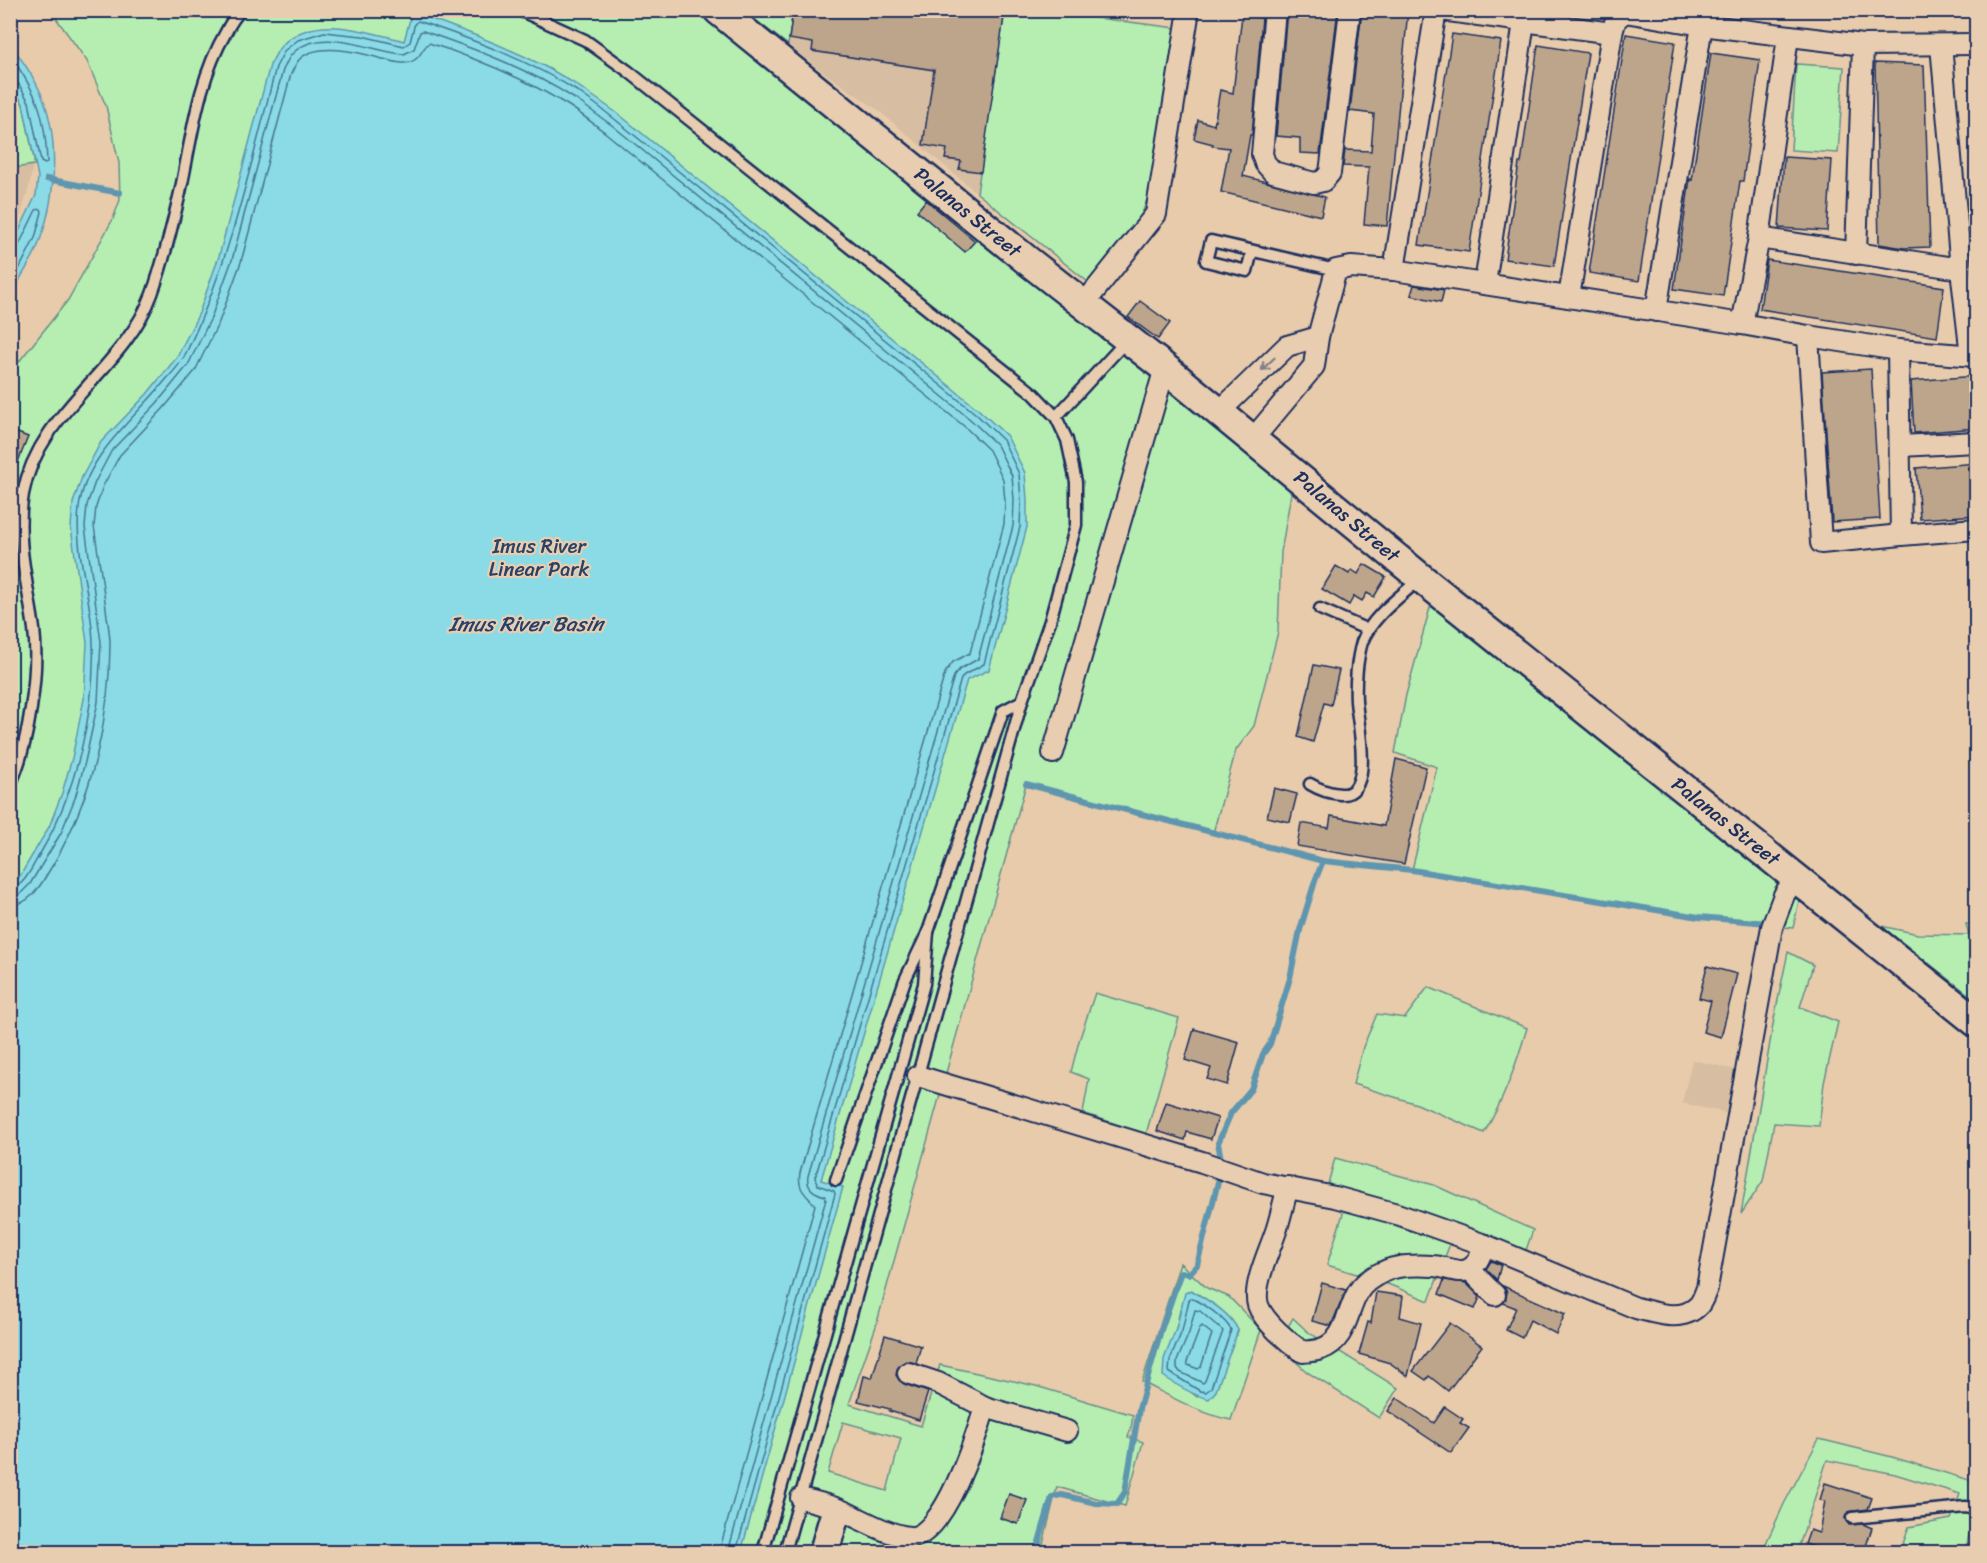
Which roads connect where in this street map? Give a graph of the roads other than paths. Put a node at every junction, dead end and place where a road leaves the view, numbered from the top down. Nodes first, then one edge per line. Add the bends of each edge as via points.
1 (242, 10) edge
2 (519, 10) edge
3 (718, 10) edge
4 (1189, 10) edge
5 (1275, 10) edge
6 (1350, 10) edge
7 (1436, 10) edge
8 (1441, 10) edge
9 (1524, 22) junction
10 (1702, 25) junction
11 (1611, 33) junction
12 (1788, 37) junction
13 (1977, 44) edge
14 (1863, 45) junction
15 (1941, 45) junction
16 (1759, 238) junction
17 (1252, 251) dead end
18 (1856, 254) junction
19 (1961, 269) junction
20 (1336, 270) junction
21 (1394, 270) junction
22 (1485, 284) junction
23 (1569, 297) junction
24 (1084, 304) junction
25 (1656, 311) junction
26 (1742, 324) junction
27 (1808, 336) junction
28 (1318, 337) junction
29 (1128, 339) junction
30 (1898, 350) junction
31 (1974, 356) edge
32 (1165, 368) junction
33 (1220, 412) junction
34 (1056, 417) junction
35 (1253, 439) junction
36 (1977, 442) edge
37 (1901, 446) junction
38 (1977, 530) edge
39 (1902, 535) junction
40 (1421, 578) junction
41 (1320, 609) dead end
42 (1368, 630) junction
43 (1022, 701) junction
44 (1053, 753) dead end
45 (1311, 783) dead end
46 (10, 785) edge
47 (1796, 876) junction
48 (928, 932) junction
49 (1977, 1022) edge
50 (918, 1076) junction
51 (836, 1180) dead end
52 (1288, 1187) junction
53 (1485, 1245) junction
54 (1469, 1269) junction
55 (1495, 1295) dead end
56 (908, 1373) dead end
57 (985, 1407) junction
58 (1066, 1431) dead end
59 (801, 1498) junction
60 (1977, 1509) edge
61 (1852, 1518) dead end
62 (833, 1521) dead end
63 (763, 1552) edge
64 (785, 1552) edge
65 (824, 1552) edge

1 - 46 lane via 217,47 202,86 180,192 152,294 118,350 46,436 24,491 20,520 35,668 26,732
2 - 34 lane via 585,40 628,71 1012,375
3 - 24 main road, Palanas Street
4 - 24 street via 1156,214
5 - 6 street via 1262,154 1273,172 1314,183 1323,181 1330,173
7 - 21 street
8 - 9 street
9 - 11 street
9 - 22 street
10 - 11 street via 1625,12 1616,19
10 - 12 street
10 - 25 street
11 - 23 street
12 - 14 street
12 - 16 street
13 - 15 street
14 - 15 street
14 - 18 street
15 - 19 street
16 - 18 street
16 - 26 street
17 - 20 lane
18 - 19 street
19 - 31 street
20 - 21 street
20 - 28 street
21 - 22 street
22 - 23 street
23 - 25 street
24 - 29 main road, Palanas Street
25 - 26 street
26 - 27 street
27 - 30 street
27 - 39 street via 1821,543
28 -> 33 street via 1287,346
28 - 35 street via 1314,366
29 - 32 main road, Palanas Street
29 - 34 lane
30 - 31 street
30 - 37 street
32 - 33 main road, Palanas Street
32 - 44 street
33 - 35 main road, Palanas Street
34 - 43 lane via 1067,440 1076,482 1076,525 1050,621
35 - 40 main road, Palanas Street
36 - 37 street
37 - 39 street
38 - 39 street
40 - 42 lane
40 - 47 main road, Palanas Street
41 - 42 lane
42 - 45 lane via 1362,642 1356,700 1361,776 1355,788 1345,794 1318,789
43 - 48 lane via 1003,711
43 - 50 lane
47 - 49 main road, Palanas Street
47 - 53 street via 1772,927 1707,1288 1699,1305 1681,1316 1636,1308
48 - 51 lane via 905,980
48 - 63 lane via 924,984
50 - 52 street via 1263,1183
50 - 59 lane
52 - 53 street via 1397,1214
52 - 54 street via 1257,1297 1259,1308 1269,1321 1303,1352 1323,1349 1335,1341 1359,1291 1385,1270 1435,1266
53 - 54 street
54 - 55 street
56 - 57 street
57 - 58 street
57 - 59 street via 946,1506 924,1533 912,1538 888,1532 843,1511
59 - 64 lane
60 - 61 lane
62 - 65 main road

